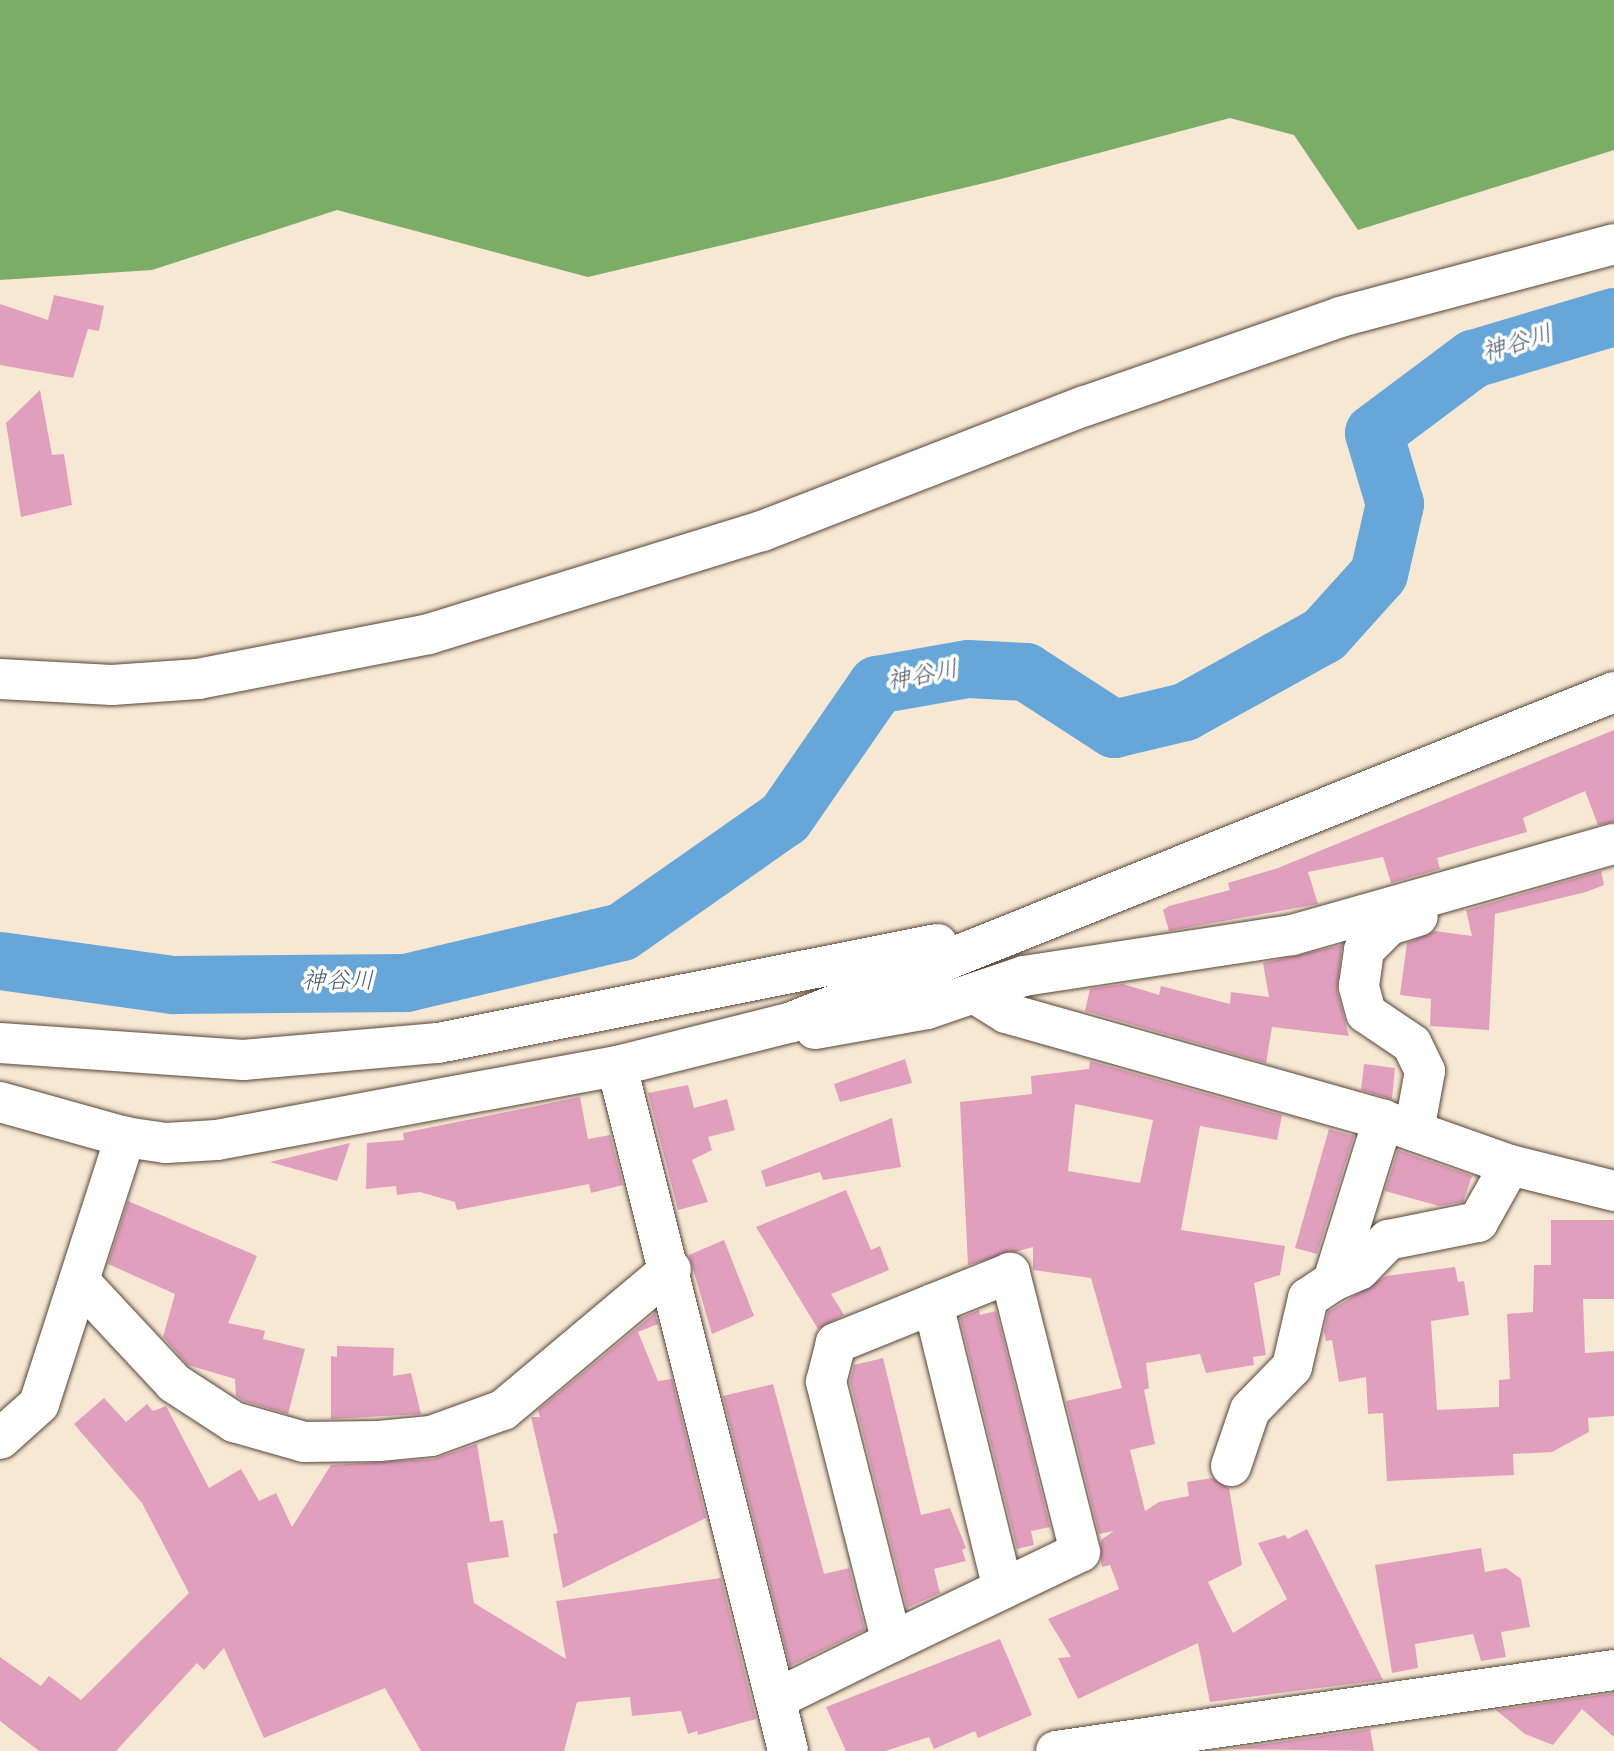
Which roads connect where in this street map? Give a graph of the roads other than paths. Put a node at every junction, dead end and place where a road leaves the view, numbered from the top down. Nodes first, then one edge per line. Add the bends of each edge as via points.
1 (1614, 244) edge
2 (0, 679) edge
3 (1614, 692) edge
4 (1614, 844) edge
5 (1432, 895) junction
6 (970, 951) junction
7 (974, 993) junction
8 (792, 1022) junction
9 (0, 1043) edge
10 (617, 1066) junction
11 (0, 1102) edge
12 (1398, 1125) junction
13 (125, 1137) junction
14 (1510, 1165) junction
15 (1614, 1191) edge
16 (671, 1269) junction
17 (79, 1281) junction
18 (1333, 1281) junction
19 (933, 1304) junction
20 (0, 1439) edge
21 (1231, 1466) dead end
22 (1003, 1589) junction
23 (892, 1642) junction
24 (1614, 1670) edge
25 (776, 1699) junction
26 (788, 1751) edge
27 (1056, 1751) edge

1 - 2 street via 1340,317 1085,406 762,531 429,634 198,679 112,685
3 - 6 street
4 - 5 street
5 - 7 street via 1292,935 1094,962
5 - 12 street via 1435,911 1389,925 1364,950 1359,986 1366,1013 1412,1044 1425,1071
6 - 8 street
6 - 9 street via 954,940 438,1043 243,1060
7 - 8 street via 822,1032
7 - 12 street via 1006,1013
8 - 10 street
10 - 13 street via 217,1140 166,1143
10 - 16 street
11 - 13 street
12 - 14 street
12 - 18 street
13 - 17 street
14 - 15 street
14 - 18 street via 1478,1222 1388,1240 1359,1270
16 - 17 street via 503,1410 431,1436 349,1442 304,1442 234,1422 174,1383
16 - 25 street
17 - 20 street via 39,1404
18 - 21 street via 1308,1298 1292,1367 1250,1410
19 - 22 street
19 - 22 street via 1010,1273 1080,1552
19 - 23 street via 836,1343 826,1382
22 - 23 street
23 - 25 street
24 - 27 street
25 - 26 street

